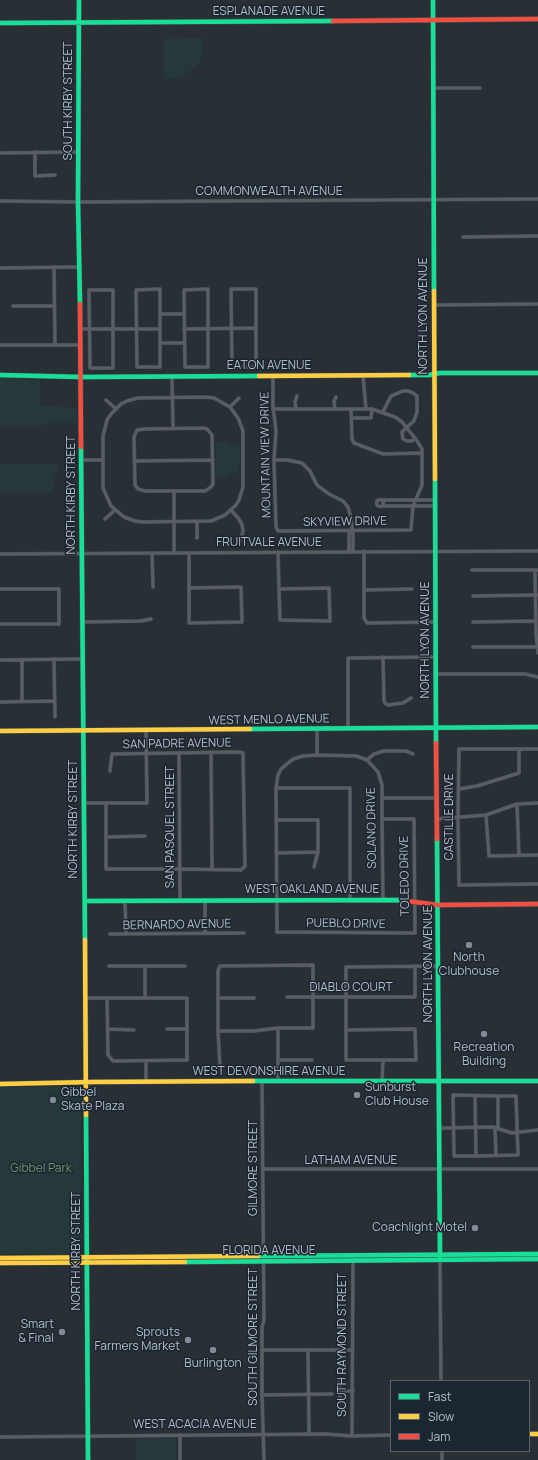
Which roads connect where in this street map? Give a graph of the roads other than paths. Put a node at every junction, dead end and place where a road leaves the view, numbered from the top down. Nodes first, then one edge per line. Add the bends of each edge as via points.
1 (79, 0) edge
2 (433, 0) edge
3 (538, 19) edge
4 (433, 20) junction
5 (0, 23) edge
6 (79, 23) junction
7 (433, 88) junction
8 (480, 88) dead end
9 (35, 152) junction
10 (79, 152) junction
11 (0, 153) edge
12 (55, 175) dead end
13 (538, 199) edge
14 (433, 200) junction
15 (0, 201) edge
16 (78, 202) junction
17 (463, 236) dead end
18 (538, 236) edge
19 (54, 267) junction
20 (80, 267) junction
21 (0, 268) edge
22 (538, 304) edge
23 (434, 305) junction
24 (13, 306) dead end
25 (55, 306) junction
26 (160, 314) junction
27 (184, 314) junction
28 (232, 328) junction
29 (256, 328) junction
30 (81, 329) junction
31 (89, 329) junction
32 (113, 329) junction
33 (137, 329) junction
34 (160, 329) junction
35 (184, 329) junction
36 (208, 329) junction
37 (160, 343) junction
38 (184, 343) junction
39 (0, 345) edge
40 (55, 345) junction
41 (81, 345) junction
42 (538, 373) edge
43 (0, 375) edge
44 (434, 375) junction
45 (172, 376) junction
46 (273, 376) junction
47 (364, 376) junction
48 (81, 377) junction
49 (297, 396) dead end
50 (336, 397) dead end
51 (173, 398) junction
52 (238, 398) dead end
53 (106, 400) dead end
54 (115, 408) junction
55 (230, 408) junction
56 (273, 409) junction
57 (296, 409) junction
58 (335, 409) junction
59 (351, 409) junction
60 (366, 409) junction
61 (372, 409) junction
62 (383, 412) junction
63 (352, 418) junction
64 (407, 427) junction
65 (174, 428) junction
66 (415, 438) junction
67 (422, 453) junction
68 (82, 460) junction
69 (102, 460) junction
70 (134, 460) junction
71 (213, 460) junction
72 (274, 460) junction
73 (174, 491) junction
74 (381, 500) junction
75 (414, 500) junction
76 (422, 500) junction
77 (435, 500) junction
78 (382, 506) junction
79 (413, 506) junction
80 (422, 506) junction
81 (435, 506) junction
82 (115, 510) junction
83 (231, 510) junction
84 (105, 519) dead end
85 (174, 521) junction
86 (198, 521) junction
87 (352, 531) junction
88 (279, 532) joint
89 (197, 538) dead end
90 (241, 540) dead end
91 (351, 551) junction
92 (364, 551) junction
93 (435, 551) junction
94 (538, 551) edge
95 (189, 552) junction
96 (278, 552) junction
97 (82, 553) junction
98 (152, 553) junction
99 (174, 553) junction
100 (0, 554) edge
101 (472, 570) dead end
102 (537, 570) edge
103 (153, 586) dead end
104 (189, 588) junction
105 (0, 589) edge
106 (279, 589) junction
107 (412, 589) dead end
108 (364, 590) junction
109 (537, 595) edge
110 (473, 596) dead end
111 (151, 619) dead end
112 (536, 621) junction
113 (83, 622) junction
114 (435, 622) junction
115 (473, 622) dead end
116 (0, 624) edge
117 (473, 647) dead end
118 (537, 647) edge
119 (538, 653) edge
120 (436, 657) junction
121 (383, 658) junction
122 (83, 659) junction
123 (0, 660) edge
124 (22, 660) junction
125 (54, 660) junction
126 (436, 674) junction
127 (538, 677) edge
128 (411, 698) dead end
129 (22, 701) junction
130 (54, 701) junction
131 (0, 702) edge
132 (55, 717) dead end
133 (538, 727) edge
134 (436, 728) junction
135 (317, 729) junction
136 (348, 729) junction
137 (0, 731) edge
138 (84, 731) junction
139 (146, 731) junction
140 (519, 749) junction
141 (538, 749) edge
142 (211, 752) junction
143 (146, 753) junction
144 (179, 753) junction
145 (413, 754) dead end
146 (317, 755) junction
147 (367, 760) junction
148 (110, 771) dead end
149 (276, 788) junction
150 (459, 789) junction
151 (382, 798) junction
152 (437, 798) junction
153 (84, 803) junction
154 (106, 803) junction
155 (538, 803) edge
156 (517, 804) junction
157 (486, 815) junction
158 (458, 818) junction
159 (382, 819) junction
160 (437, 819) junction
161 (276, 820) junction
162 (145, 836) dead end
163 (106, 837) junction
164 (276, 852) junction
165 (318, 852) junction
166 (518, 855) junction
167 (538, 855) edge
168 (314, 867) dead end
169 (180, 868) junction
170 (212, 869) junction
171 (538, 884) edge
172 (205, 900) junction
173 (276, 900) junction
174 (350, 900) junction
175 (383, 900) junction
176 (85, 901) junction
177 (125, 901) junction
178 (180, 901) junction
179 (415, 902) junction
180 (538, 904) edge
181 (438, 905) junction
182 (205, 933) junction
183 (244, 933) dead end
184 (110, 934) dead end
185 (126, 934) junction
186 (415, 934) joint
187 (109, 966) dead end
188 (145, 966) junction
189 (185, 966) dead end
190 (415, 966) junction
191 (439, 966) junction
192 (287, 997) dead end
193 (313, 997) junction
194 (346, 997) junction
195 (85, 998) junction
196 (107, 998) junction
197 (145, 998) junction
198 (218, 998) junction
199 (254, 998) dead end
200 (278, 1028) junction
201 (108, 1029) junction
202 (167, 1029) dead end
203 (187, 1029) junction
204 (134, 1030) dead end
205 (346, 1030) junction
206 (218, 1031) junction
207 (278, 1060) junction
208 (312, 1060) dead end
209 (383, 1060) junction
210 (146, 1061) junction
211 (220, 1068) dead end
212 (538, 1080) edge
213 (262, 1081) junction
214 (278, 1081) junction
215 (439, 1081) junction
216 (86, 1082) junction
217 (146, 1082) junction
218 (382, 1082) junction
219 (0, 1084) edge
220 (475, 1096) junction
221 (498, 1096) junction
222 (439, 1128) junction
223 (453, 1128) junction
224 (475, 1128) junction
225 (497, 1129) junction
226 (538, 1130) edge
227 (517, 1133) junction
228 (496, 1155) junction
229 (476, 1156) junction
230 (263, 1169) junction
231 (538, 1169) edge
232 (439, 1170) junction
233 (167, 1256) junction
234 (205, 1256) junction
235 (263, 1256) junction
236 (440, 1257) junction
237 (538, 1257) edge
238 (0, 1258) edge
239 (353, 1258) junction
240 (87, 1260) junction
241 (263, 1261) junction
242 (128, 1262) junction
243 (162, 1262) junction
244 (0, 1263) edge
245 (262, 1350) junction
246 (308, 1350) junction
247 (353, 1350) junction
248 (441, 1380) edge
249 (340, 1382) dead end
250 (340, 1391) junction
251 (353, 1391) junction
252 (308, 1394) junction
253 (332, 1394) dead end
254 (262, 1395) junction
255 (340, 1398) dead end
256 (263, 1434) junction
257 (309, 1434) junction
258 (180, 1435) junction
259 (390, 1435) edge
260 (88, 1436) junction
261 (352, 1436) junction
262 (0, 1437) edge
263 (88, 1460) edge
264 (180, 1460) edge
265 (264, 1460) edge

1 - 6 street, SOUTH KIRBY STREET
2 - 4 street, NORTH LYON AVENUE
3 - 4 street, ESPLANADE AVENUE
4 - 6 street, ESPLANADE AVENUE
4 - 7 street, NORTH LYON AVENUE
5 - 6 street, ESPLANADE AVENUE
6 - 10 street, SOUTH KIRBY STREET
7 - 8 street
7 - 14 street, NORTH LYON AVENUE
9 - 10 street
9 - 11 street
9 - 12 street via 35,176
10 - 16 street, SOUTH KIRBY STREET
13 - 14 street, COMMONWEALTH AVENUE
14 - 16 street, COMMONWEALTH AVENUE
14 - 23 street, NORTH LYON AVENUE
15 - 16 street, COMMONWEALTH AVENUE
16 - 20 street, NORTH KIRBY STREET
17 - 18 street
19 - 20 street
19 - 21 street
19 - 25 street
20 - 30 street, NORTH KIRBY STREET
22 - 23 street
23 - 44 street, NORTH LYON AVENUE
24 - 25 street
25 - 40 street
26 - 27 street
26 - 33 street via 160,290 136,290
26 - 34 street
27 - 35 street
27 - 36 street via 184,290 208,289
28 - 29 street
28 - 29 street via 232,367 256,367
28 - 29 street via 231,289 256,289
28 - 36 street
30 - 31 street
30 - 41 street, NORTH KIRBY STREET
31 - 32 street
31 - 32 street via 89,290 113,290
31 - 32 street via 90,368 114,368
32 - 33 street
33 - 34 street
33 - 37 street via 137,368 160,368
34 - 37 street
35 - 36 street
35 - 38 street
36 - 38 street via 208,367 185,367
37 - 38 street
39 - 40 street
40 - 41 street
41 - 48 street, NORTH KIRBY STREET
42 - 44 street, EATON AVENUE
43 - 48 street, EATON AVENUE
44 - 47 street, EATON AVENUE
44 - 77 street, NORTH LYON AVENUE
45 - 46 street, EATON AVENUE
45 - 48 street, EATON AVENUE
45 - 51 street
46 - 47 street, EATON AVENUE
46 - 56 street, MOUNTAIN VIEW DRIVE
47 - 60 street via 362,382
48 - 68 street, NORTH KIRBY STREET
49 - 57 street
50 - 58 street
51 - 54 street via 138,398
51 - 55 street via 214,398
51 - 65 street
52 - 55 street
53 - 54 street
54 - 69 street via 105,426
55 - 83 street via 238,418 244,439 243,487 239,500
56 - 57 street
56 - 72 street, MOUNTAIN VIEW DRIVE via 276,431
57 - 58 street
58 - 59 street
59 - 60 street
59 - 63 street
60 - 61 street
61 - 62 street
61 - 63 street via 371,418
62 - 64 street via 395,417
62 - 64 street via 391,396 403,391 413,393 417,396 416,417
63 - 67 street via 354,443 382,454
64 - 66 street
64 - 66 street via 402,432 403,439 407,441
65 - 70 street via 137,430 134,437
65 - 71 street via 203,428 211,432
66 - 67 street
67 - 75 street via 422,484
68 - 69 street
68 - 97 street, NORTH KIRBY STREET
69 - 82 street via 103,488
70 - 71 street
70 - 73 street via 135,486 138,489
71 - 73 street via 213,484 210,488 205,491
72 - 87 street via 302,464 310,471 317,485 343,501 348,507
72 - 88 street, MOUNTAIN VIEW DRIVE via 276,527
73 - 85 street
74 - 75 street
74 - 78 street via 384,503
74 - 78 street via 376,503
75 - 76 street
75 - 79 street
76 - 77 street
76 - 80 street
77 - 81 street, NORTH LYON AVENUE
78 - 79 street
79 - 80 street
79 - 87 street, SKYVIEW DRIVE via 411,530
80 - 81 street
81 - 93 street, NORTH LYON AVENUE
82 - 84 street
82 - 85 street via 135,521
83 - 86 street via 211,521
83 - 90 street via 242,525
85 - 86 street
85 - 99 street
86 - 89 street
87 - 88 street, SKYVIEW DRIVE
87 - 91 street via 349,534
91 - 92 street, FRUITVALE AVENUE
91 - 96 street, FRUITVALE AVENUE
92 - 93 street, FRUITVALE AVENUE
92 - 108 street
93 - 94 street, FRUITVALE AVENUE
93 - 114 street, NORTH LYON AVENUE
95 - 96 street, FRUITVALE AVENUE
95 - 99 street, FRUITVALE AVENUE
95 - 104 street
96 - 106 street
97 - 98 street, FRUITVALE AVENUE
97 - 100 street, FRUITVALE AVENUE
97 - 113 street, NORTH KIRBY STREET
98 - 99 street, FRUITVALE AVENUE
98 - 103 street
101 - 102 street
102 - 109 street
104 - 104 street via 189,623 242,622 241,587
105 - 116 street via 59,589 59,624
106 - 106 street via 280,620 330,621 329,588
107 - 108 street
108 - 114 street via 364,618 367,622
109 - 110 street
109 - 112 street
111 - 113 street
112 - 115 street
112 - 118 street
113 - 122 street, NORTH KIRBY STREET
114 - 120 street, NORTH LYON AVENUE
117 - 118 street
118 - 119 street
120 - 121 street
120 - 126 street, NORTH LYON AVENUE
121 - 128 street via 385,703 403,703
121 - 136 street via 348,658
122 - 125 street
122 - 138 street, NORTH KIRBY STREET
123 - 124 street
124 - 125 street
124 - 129 street
125 - 130 street
126 - 127 street via 525,674
126 - 134 street, NORTH LYON AVENUE
129 - 130 street
129 - 131 street
130 - 132 street
133 - 134 street, WEST MENLO AVENUE
134 - 136 street, WEST MENLO AVENUE
134 - 152 street, NORTH LYON AVENUE
135 - 136 street, WEST MENLO AVENUE
135 - 139 street, WEST MENLO AVENUE
135 - 146 street
137 - 138 street, WEST MENLO AVENUE
138 - 139 street, WEST MENLO AVENUE
138 - 153 street, NORTH KIRBY STREET
139 - 143 street
140 - 141 street
140 - 150 street via 519,773
140 - 150 street, CASTILLE DRIVE via 458,749
142 - 144 street, SAN PADRE AVENUE
142 - 170 street
142 - 170 street, SAN PADRE AVENUE via 243,753 245,866 241,870
143 - 144 street, SAN PADRE AVENUE
143 - 148 street, SAN PADRE AVENUE via 112,754
143 - 154 street via 147,803
144 - 169 street, SAN PASQUEL STREET
145 - 147 street via 406,751 384,751 374,754
146 - 147 street via 356,756
146 - 149 street via 293,758 281,769
147 - 151 street, SOLANO DRIVE via 378,772
149 - 161 street
149 - 174 street via 350,788
150 - 158 street, CASTILLE DRIVE
151 - 152 street
151 - 159 street, SOLANO DRIVE
152 - 160 street, NORTH LYON AVENUE
153 - 154 street
153 - 176 street, NORTH KIRBY STREET
154 - 163 street
155 - 156 street
156 - 157 street
156 - 166 street
157 - 158 street
157 - 166 street via 489,856
158 - 160 street
158 - 171 street, CASTILLE DRIVE via 458,885
159 - 175 street, SOLANO DRIVE
159 - 179 street, TOLEDO DRIVE via 414,819
160 - 181 street, NORTH LYON AVENUE
161 - 164 street
161 - 165 street via 318,820
162 - 163 street
163 - 169 street via 106,869
164 - 165 street
164 - 173 street
165 - 168 street
166 - 167 street
169 - 170 street
169 - 178 street, SAN PASQUEL STREET
172 - 173 street, WEST OAKLAND AVENUE
172 - 178 street, WEST OAKLAND AVENUE
172 - 182 street
173 - 174 street, WEST OAKLAND AVENUE
173 - 186 street, PUEBLO DRIVE via 277,932
174 - 175 street, WEST OAKLAND AVENUE
175 - 179 street, WEST OAKLAND AVENUE
176 - 177 street, WEST OAKLAND AVENUE
176 - 195 street, NORTH KIRBY STREET
177 - 178 street, WEST OAKLAND AVENUE
177 - 185 street
179 - 181 street, WEST OAKLAND AVENUE
179 - 186 street, TOLEDO DRIVE
180 - 181 street, WEST OAKLAND AVENUE
181 - 191 street, NORTH LYON AVENUE
182 - 183 street, BERNARDO AVENUE
182 - 185 street, BERNARDO AVENUE
184 - 185 street, BERNARDO AVENUE
187 - 188 street
188 - 189 street
188 - 197 street
190 - 191 street
190 - 194 street via 346,966
190 - 194 street, DIABLO COURT via 415,997
191 - 215 street, NORTH LYON AVENUE
192 - 193 street, DIABLO COURT
193 - 194 street, DIABLO COURT
193 - 198 street via 313,966 220,966
193 - 200 street via 313,1028
194 - 205 street
195 - 196 street
195 - 216 street, NORTH KIRBY STREET
196 - 197 street
196 - 201 street
197 - 203 street via 187,998
198 - 199 street
198 - 206 street
200 - 206 street
200 - 207 street
201 - 204 street
201 - 210 street via 108,1055 113,1061
202 - 203 street
203 - 210 street via 187,1060
205 - 209 street via 346,1060
205 - 209 street via 415,1029 416,1060
206 - 211 street
207 - 208 street
207 - 214 street
209 - 218 street
210 - 217 street
212 - 215 street, WEST DEVONSHIRE AVENUE
213 - 214 street, WEST DEVONSHIRE AVENUE
213 - 217 street, WEST DEVONSHIRE AVENUE
213 - 230 street, GILMORE STREET
214 - 218 street, WEST DEVONSHIRE AVENUE
215 - 218 street, WEST DEVONSHIRE AVENUE
215 - 222 street, NORTH LYON AVENUE
216 - 217 street, WEST DEVONSHIRE AVENUE
216 - 219 street, WEST DEVONSHIRE AVENUE
216 - 240 street, NORTH KIRBY STREET
220 - 221 street
220 - 223 street via 454,1095
220 - 224 street
221 - 225 street
221 - 227 street via 516,1096
222 - 223 street
222 - 232 street, NORTH LYON AVENUE
223 - 224 street
223 - 229 street via 454,1156
224 - 225 street
224 - 229 street
225 - 227 street
225 - 228 street
226 - 227 street
227 - 228 street via 518,1155
228 - 229 street
230 - 232 street, LATHAM AVENUE
230 - 235 street, GILMORE STREET
231 - 232 street, LATHAM AVENUE
232 - 236 street, NORTH LYON AVENUE
233 - 234 street, FLORIDA AVENUE
233 - 240 street, FLORIDA AVENUE
233 - 242 street via 160,1260
234 - 235 street, FLORIDA AVENUE
234 - 243 street via 172,1258
235 - 239 street, FLORIDA AVENUE
235 - 241 street, GILMORE STREET
236 - 237 street, FLORIDA AVENUE
236 - 237 street, FLORIDA AVENUE via 512,1260
236 - 239 street, FLORIDA AVENUE
236 - 248 street
238 - 240 street, FLORIDA AVENUE
239 - 241 street, FLORIDA AVENUE
239 - 247 street, SOUTH RAYMOND STREET
240 - 242 street, FLORIDA AVENUE
240 - 244 street, FLORIDA AVENUE
240 - 260 street, NORTH KIRBY STREET
241 - 243 street, FLORIDA AVENUE
241 - 245 street, SOUTH GILMORE STREET
242 - 243 street, FLORIDA AVENUE
245 - 246 street
245 - 254 street, SOUTH GILMORE STREET
246 - 247 street
246 - 252 street
247 - 251 street, SOUTH RAYMOND STREET
249 - 250 street
250 - 251 street
250 - 255 street
251 - 261 street, SOUTH RAYMOND STREET
252 - 253 street
252 - 254 street
252 - 257 street
254 - 256 street, SOUTH GILMORE STREET
256 - 257 street, WEST ACACIA AVENUE
256 - 258 street, WEST ACACIA AVENUE
256 - 265 street, SOUTH GILMORE STREET
257 - 261 street, WEST ACACIA AVENUE
258 - 260 street, WEST ACACIA AVENUE
258 - 264 street
259 - 261 street, WEST ACACIA AVENUE
260 - 262 street, WEST ACACIA AVENUE
260 - 263 street, NORTH KIRBY STREET

